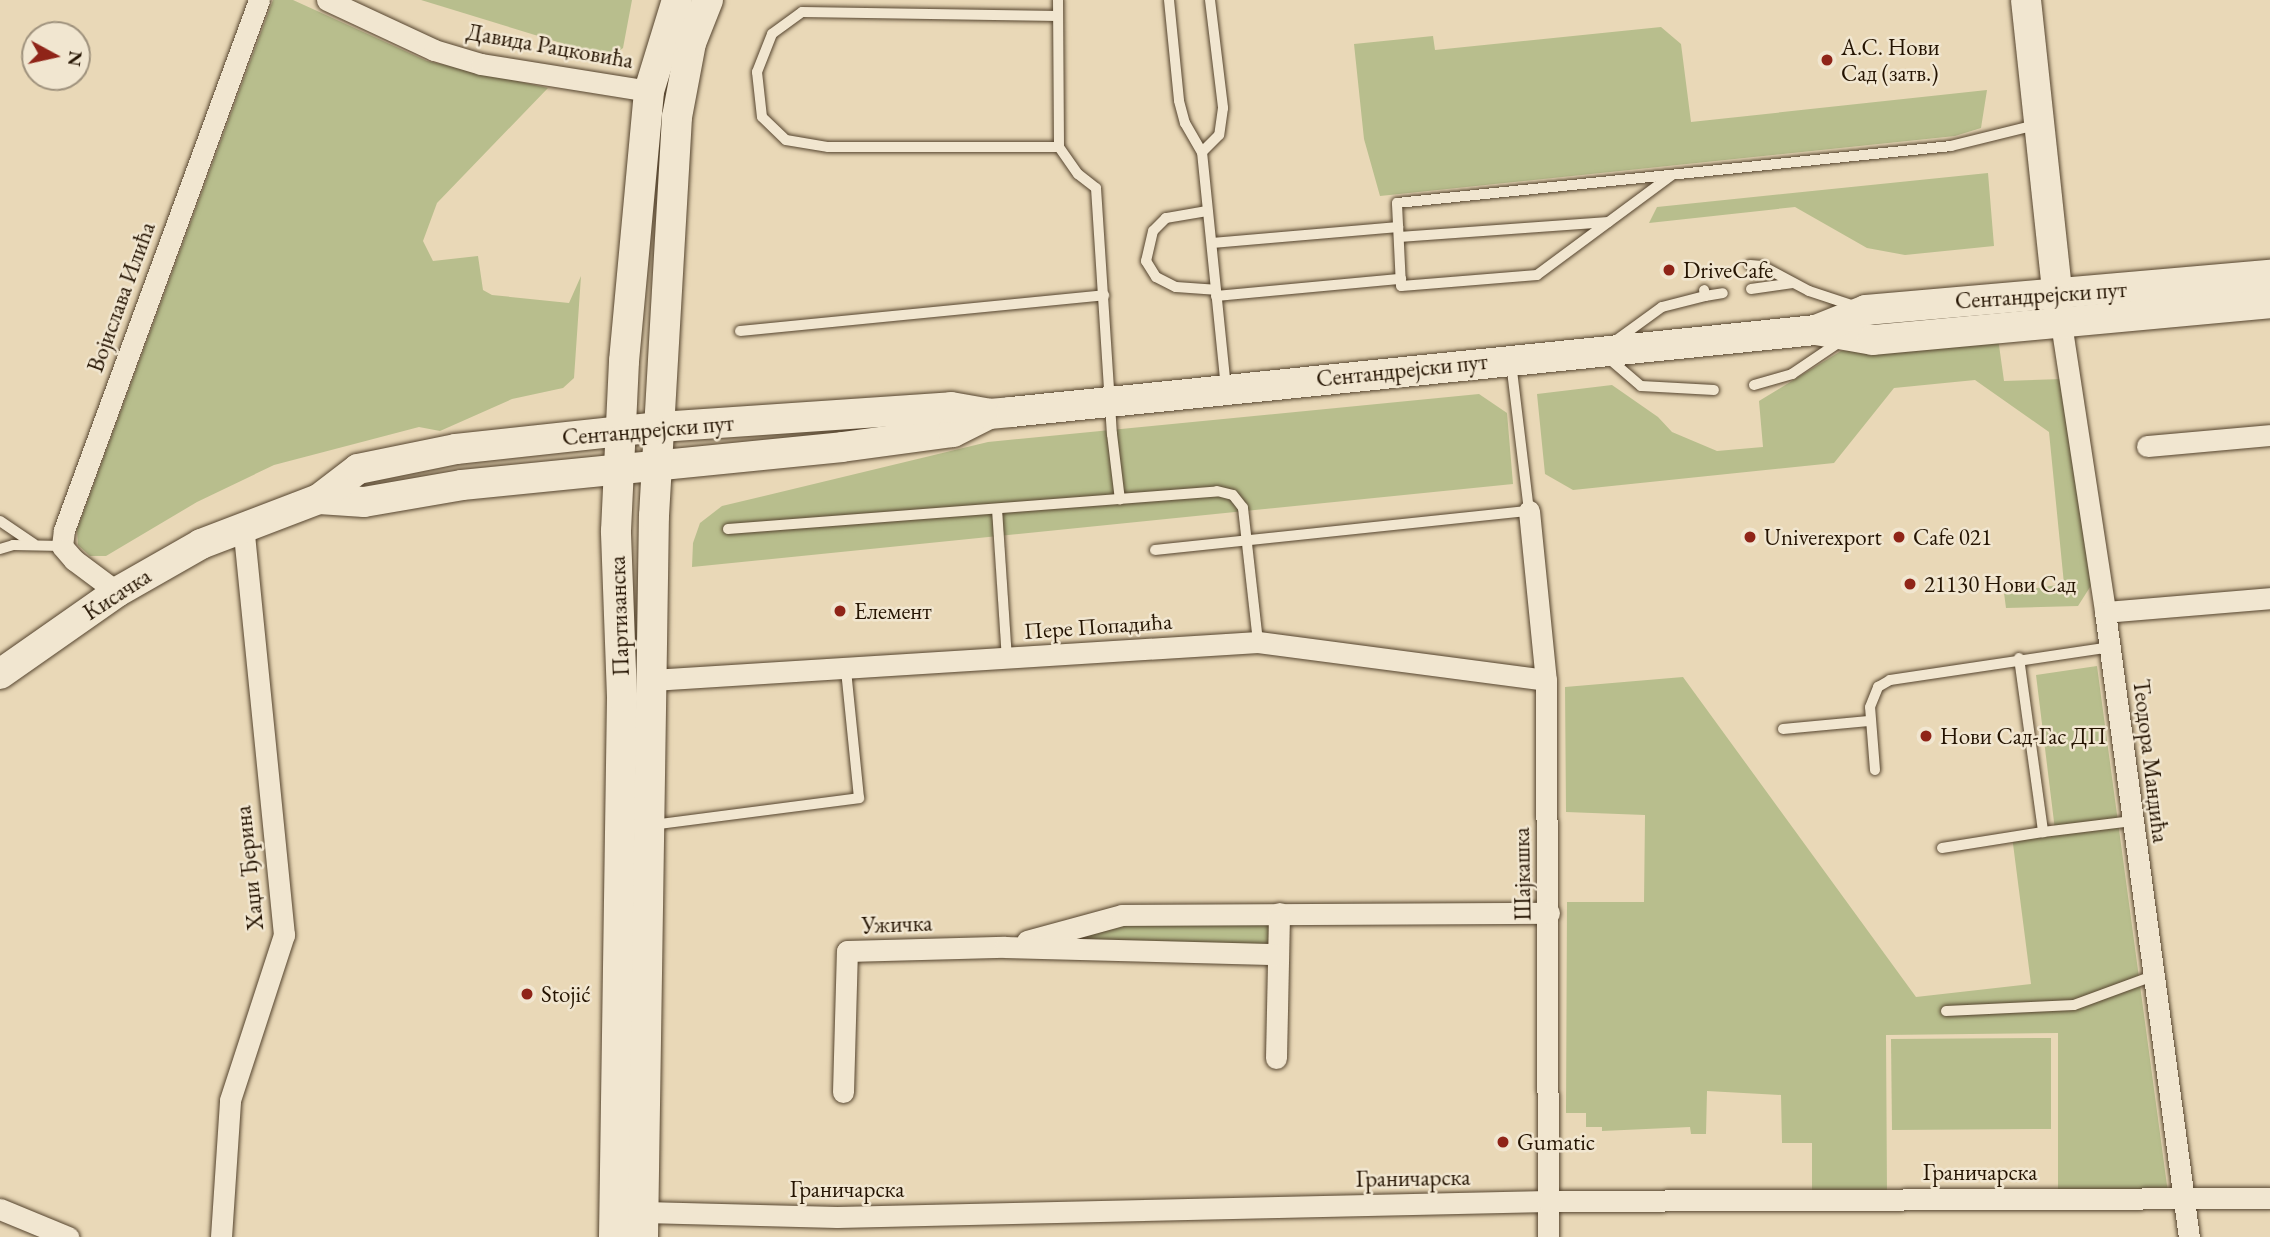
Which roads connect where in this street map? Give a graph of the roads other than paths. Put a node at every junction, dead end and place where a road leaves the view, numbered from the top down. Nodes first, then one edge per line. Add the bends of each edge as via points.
1 (259, 0) edge
2 (327, 0) edge
3 (677, 0) edge
4 (708, 0) edge
5 (1058, 0) edge
6 (1169, 0) edge
7 (1210, 0) edge
8 (2026, 0) edge
9 (1058, 16) junction
10 (649, 92) junction
11 (2038, 124) junction
12 (1059, 147) junction
13 (1202, 152) junction
14 (1672, 175) junction
15 (1207, 211) junction
16 (1608, 222) junction
17 (1398, 232) junction
18 (1212, 243) junction
19 (1750, 265) dead end
20 (2270, 275) edge
21 (1401, 279) junction
22 (1793, 283) junction
23 (1751, 289) dead end
24 (2057, 292) junction
25 (1216, 293) junction
26 (1723, 293) dead end
27 (1104, 295) junction
28 (2270, 303) edge
29 (1866, 310) junction
30 (2061, 323) junction
31 (1816, 330) junction
32 (740, 331) dead end
33 (1846, 337) junction
34 (1601, 352) junction
35 (1511, 360) junction
36 (1755, 385) dead end
37 (1226, 388) junction
38 (1714, 390) dead end
39 (1110, 401) junction
40 (989, 414) junction
41 (660, 428) junction
42 (621, 431) junction
43 (2270, 435) edge
44 (2147, 446) dead end
45 (657, 467) junction
46 (619, 471) junction
47 (318, 499) junction
48 (1120, 500) junction
49 (997, 509) junction
50 (1529, 511) junction
51 (0, 522) edge
52 (243, 527) junction
53 (728, 529) dead end
54 (1248, 541) junction
55 (34, 544) junction
56 (62, 546) junction
57 (0, 549) edge
58 (1155, 550) dead end
59 (117, 592) junction
60 (2270, 598) edge
61 (2105, 612) junction
62 (1258, 642) junction
63 (2110, 646) junction
64 (1007, 658) junction
65 (2019, 658) junction
66 (846, 670) junction
67 (0, 674) edge
68 (652, 680) junction
69 (1546, 680) junction
70 (1869, 721) junction
71 (1783, 729) dead end
72 (1875, 770) dead end
73 (2132, 821) junction
74 (651, 825) junction
75 (2043, 832) junction
76 (1942, 848) dead end
77 (1279, 913) junction
78 (1549, 913) junction
79 (1005, 947) junction
80 (1279, 954) junction
81 (2153, 976) junction
82 (1946, 1011) dead end
83 (1276, 1058) dead end
84 (844, 1092) dead end
85 (2184, 1198) junction
86 (2270, 1198) edge
87 (1548, 1201) junction
88 (0, 1209) edge
89 (643, 1225) edge
90 (68, 1237) edge
91 (221, 1237) edge
92 (614, 1237) edge
93 (1548, 1237) edge
94 (2189, 1237) edge

1 - 56 street, Војислава Илића via 68,517
2 - 10 street, Давида Рацковића via 434,50 481,64
3 - 10 main road, Партизанска
4 - 41 main road, Партизанска via 691,43 679,97
5 - 9 lane
6 - 13 lane via 1179,101 1185,123
7 - 13 lane via 1223,108 1219,135
8 - 11 main road
9 - 12 lane
9 - 12 lane via 802,12 772,34 757,72 762,117 786,140 828,147
10 - 42 main road, Партизанска
11 - 14 lane via 1951,146
11 - 24 main road
12 - 27 lane via 1078,173 1097,188
13 - 15 lane
14 - 16 lane
14 - 17 lane via 1397,203
15 - 18 lane
15 - 25 lane via 1166,218 1153,231 1146,261 1156,277 1176,287
16 - 17 lane
16 - 21 lane via 1537,275 1401,286
17 - 18 lane
17 - 21 lane
18 - 25 lane
19 - 22 lane via 1771,269
20 - 24 main road, Сентандрејски пут
21 - 25 lane
22 - 23 lane
22 - 29 lane
24 - 29 main road, Сентандрејски пут
24 - 30 street, Теодора Мандића
25 - 37 lane
26 - 34 lane via 1705,293 1662,307
27 - 32 lane
27 - 39 lane
28 - 30 main road, Сентандрејски пут
29 - 31 main road, Сентандрејски пут
30 - 33 main road, Сентандрејски пут via 1873,340
30 - 61 street, Теодора Мандића
31 - 33 main road, Сентандрејски пут
31 - 34 main road, Сентандрејски пут
33 - 36 lane via 1792,374
34 - 35 main road, Сентандрејски пут
34 - 38 lane via 1641,386
35 - 37 main road, Сентандрејски пут
35 - 50 lane
37 - 39 main road, Сентандрејски пут
39 - 40 main road, Сентандрејски пут
39 - 48 lane
40 - 41 main road, Сентандрејски пут via 951,407
40 - 45 main road, Сентандрејски пут via 953,432
41 - 42 main road, Сентандрејски пут
41 - 45 main road, Партизанска
42 - 46 main road, Партизанска
42 - 47 main road, Сентандрејски пут via 456,449 358,469
43 - 44 street
45 - 46 main road, Сентандрејски пут
45 - 68 main road, Партизанска
46 - 47 main road, Сентандрејски пут via 462,485 364,502
46 - 92 main road, Партизанска via 616,531 622,697
47 - 52 main road, Сентандрејски пут
48 - 49 lane
48 - 54 lane via 1217,491 1233,495 1243,508
49 - 53 lane
49 - 64 lane
50 - 54 lane
50 - 69 street, Шајкашка
51 - 55 lane
52 - 59 main road, Кисачка via 201,544
52 - 91 street, Хаџи Ђерина via 284,935 230,1100
54 - 58 lane
54 - 62 lane
55 - 56 lane
55 - 57 lane
56 - 59 street via 89,575
59 - 67 main road, Кисачка
60 - 61 street
61 - 63 street, Теодора Мандића
62 - 64 street, Пере Попадића
62 - 69 street, Пере Попадића
63 - 65 lane
63 - 73 street, Теодора Мандића
64 - 66 street, Пере Попадића
65 - 70 lane via 1890,680 1878,687
65 - 75 lane
66 - 68 street, Пере Попадића
66 - 74 lane via 859,798
68 - 74 main road, Партизанска
69 - 78 street, Шајкашка
70 - 71 lane
70 - 72 lane
73 - 75 lane
73 - 81 street, Теодора Мандића
74 - 89 main road, Партизанска
75 - 76 lane
77 - 78 street, Ужичка
77 - 79 street, Ужичка via 1122,915
77 - 80 street
78 - 87 street, Шајкашка
79 - 80 street, Ужичка
79 - 84 street, Ужичка via 847,951
80 - 83 street
81 - 82 lane via 2074,1005
81 - 85 street, Теодора Мандића
85 - 86 street, Граничарска
85 - 87 street, Граничарска
85 - 94 street, Теодора Мандића
87 - 89 street, Граничарска
87 - 93 street, Шајкашка
88 - 90 street

